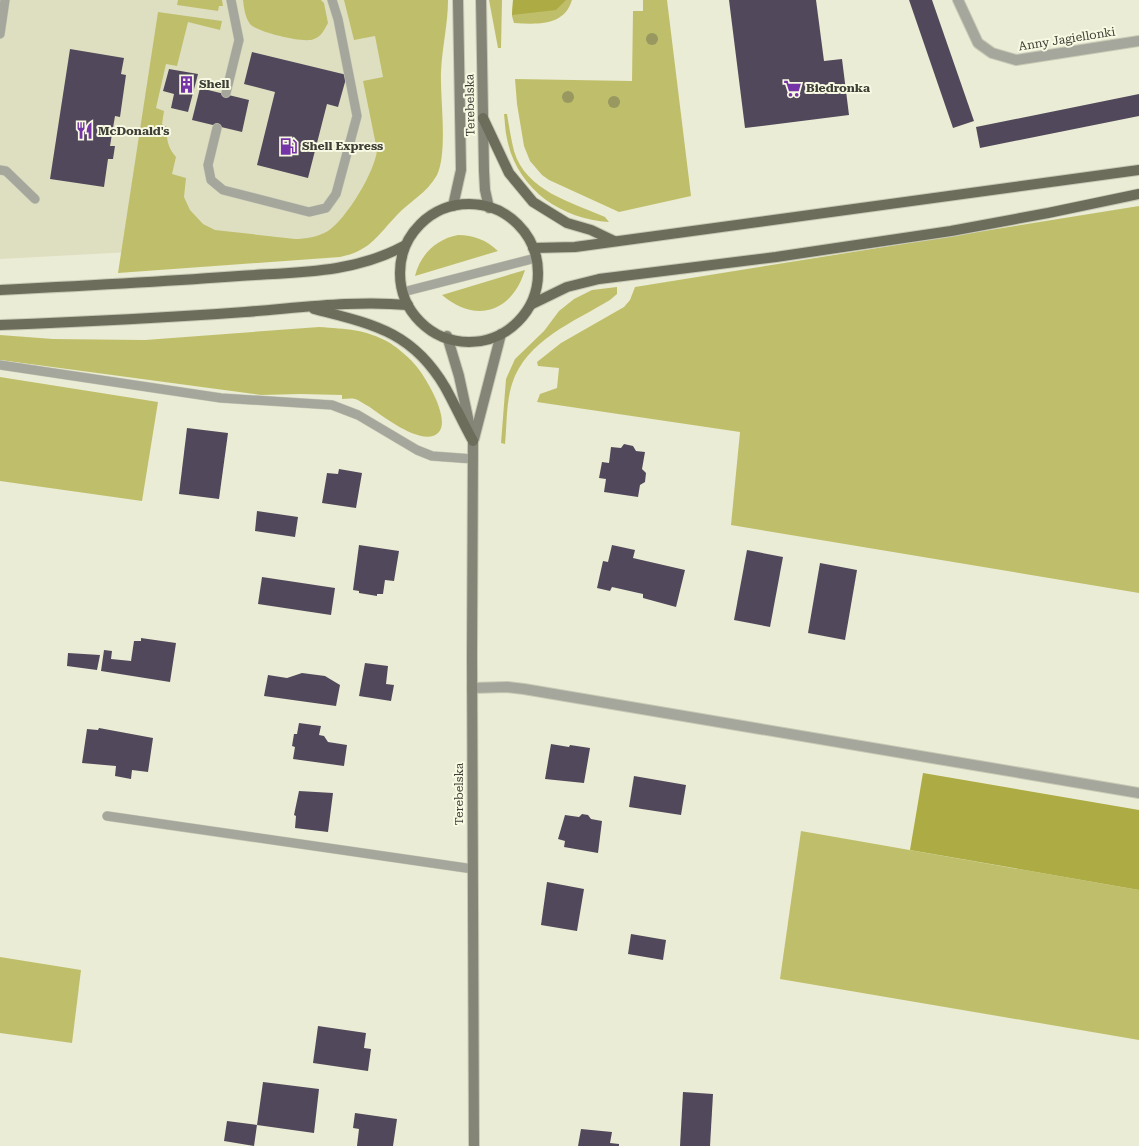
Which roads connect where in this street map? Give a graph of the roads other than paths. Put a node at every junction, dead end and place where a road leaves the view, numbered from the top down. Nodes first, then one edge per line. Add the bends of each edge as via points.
1 (5, 0) edge
2 (231, 0) edge
3 (332, 0) edge
4 (458, 0) edge
5 (481, 0) edge
6 (958, 0) edge
7 (0, 34) edge
8 (1139, 41) edge
9 (226, 93) dead end
10 (483, 118) junction
11 (217, 128) dead end
12 (1139, 170) edge
13 (3, 171) edge
14 (1139, 194) edge
15 (35, 199) dead end
16 (453, 206) junction
17 (489, 208) junction
18 (614, 241) junction
19 (404, 246) junction
20 (533, 248) junction
21 (536, 258) junction
22 (0, 290) edge
23 (403, 292) junction
24 (532, 304) junction
25 (408, 305) junction
26 (306, 308) junction
27 (0, 325) edge
28 (501, 334) junction
29 (447, 336) junction
30 (0, 365) edge
31 (474, 441) junction
32 (473, 459) junction
33 (472, 688) junction
34 (1139, 793) edge
35 (107, 816) dead end
36 (473, 870) junction
37 (474, 1146) edge

1 - 7 lane
2 - 9 lane via 239,40
3 - 11 lane via 357,116 336,194 326,208 309,212 223,190 211,180 208,165
4 - 16 street, Terebelska via 461,170
5 - 10 street, Terebelska
6 - 8 street, Anny Jagiellonki via 978,43 992,53 1016,60
10 - 17 street, Terebelska via 485,190
10 - 18 main road via 509,173 533,202 567,223 591,230
12 - 18 main road
13 - 15 lane
14 - 24 main road via 951,231 776,257 599,279 567,287
16 - 17 main road via 471,204
16 - 19 main road via 436,211 420,222
17 - 20 main road via 516,224
18 - 20 main road via 575,247
19 - 22 main road via 367,262 329,270
19 - 23 main road via 400,270
20 - 21 main road
21 - 23 lane
21 - 24 main road via 538,281
23 - 25 main road
24 - 28 main road via 520,321
25 - 26 main road via 383,303
25 - 29 main road via 423,323
26 - 27 main road
26 - 31 main road via 380,328 406,343 433,370
28 - 29 main road via 472,341
28 - 31 street, Terebelska
29 - 31 street, Terebelska
30 - 32 lane via 221,398 332,405 358,415 417,450 432,456
31 - 32 street, Terebelska
32 - 33 street, Terebelska
33 - 34 street via 524,689
33 - 36 street, Terebelska
35 - 36 lane
36 - 37 street, Terebelska

